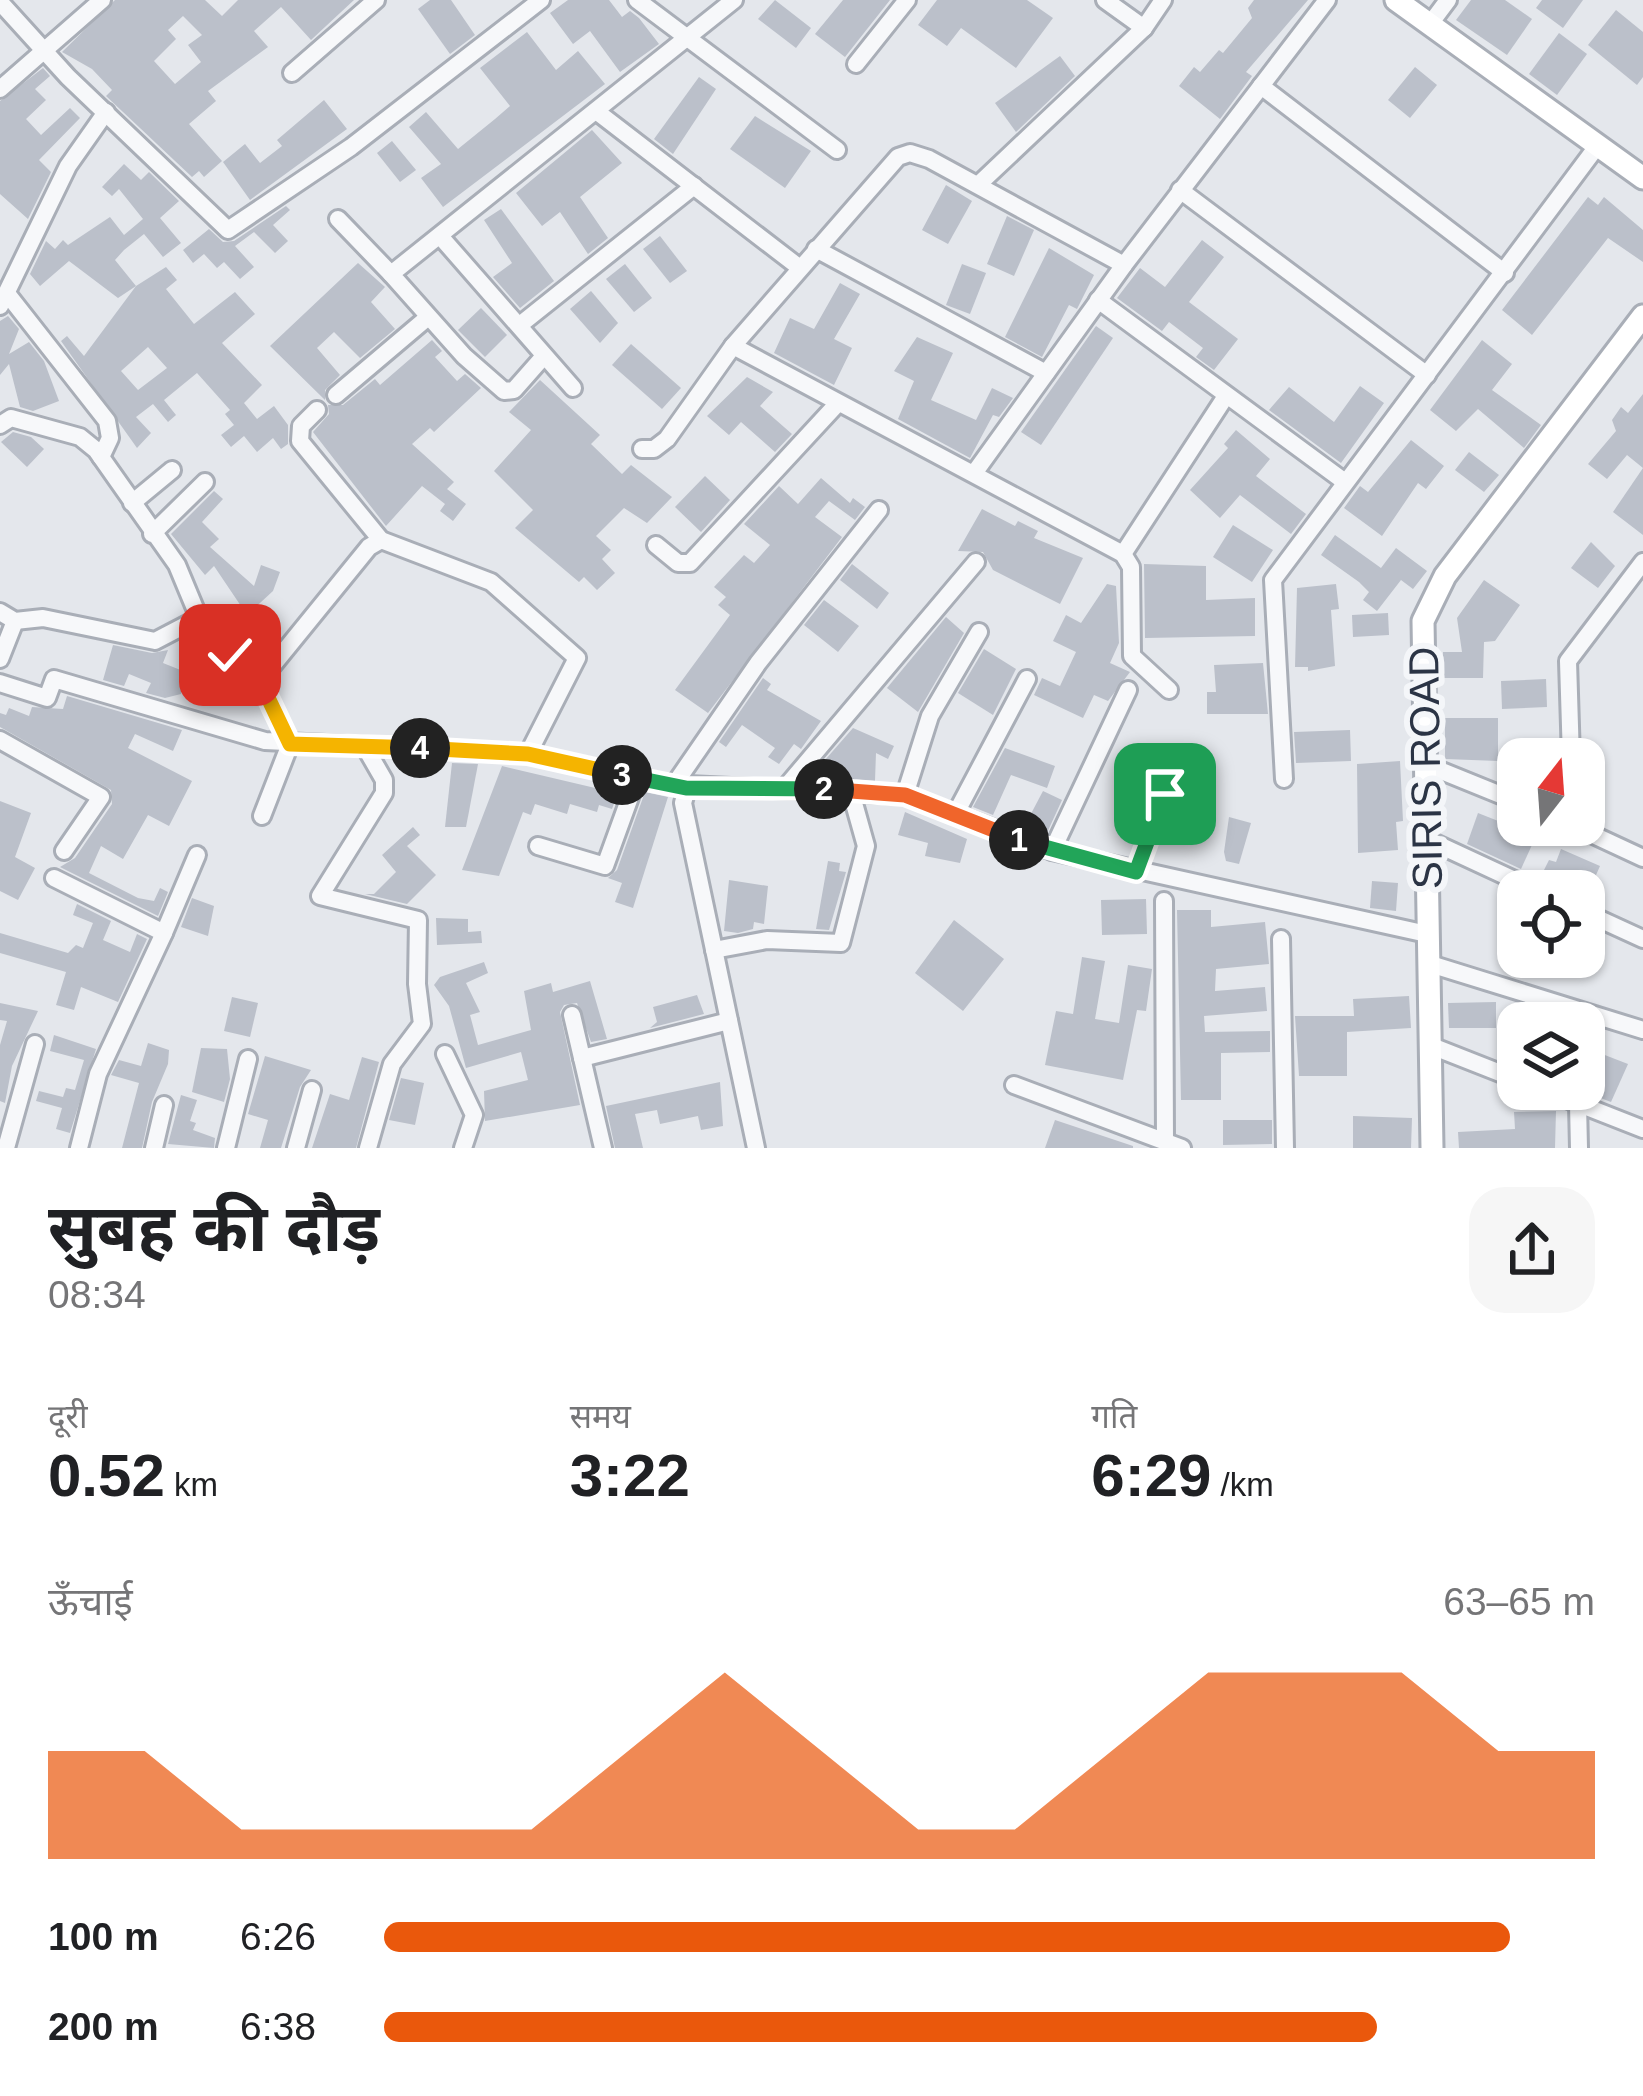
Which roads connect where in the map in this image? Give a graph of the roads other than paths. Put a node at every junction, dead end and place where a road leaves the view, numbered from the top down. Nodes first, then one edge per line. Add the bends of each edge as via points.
1 (102, 0) edge
2 (376, 0) edge
3 (541, 0) edge
4 (637, 0) edge
5 (734, 0) edge
6 (907, 0) edge
7 (1105, 0) edge
8 (1163, 0) edge
9 (1327, 0) edge
10 (1396, 0) edge
11 (1448, 0) edge
12 (0, 2) edge
13 (1430, 24) junction
14 (1144, 28) junction
15 (686, 38) junction
16 (44, 52) junction
17 (856, 64) dead end
18 (292, 73) dead end
19 (1261, 86) junction
20 (0, 89) edge
21 (596, 111) junction
22 (106, 112) junction
23 (1598, 145) junction
24 (837, 150) dead end
25 (1643, 178) edge
26 (979, 184) junction
27 (694, 186) junction
28 (1180, 190) junction
29 (338, 219) dead end
30 (440, 236) junction
31 (816, 249) junction
32 (1124, 265) junction
33 (800, 268) junction
34 (1504, 272) junction
35 (391, 274) junction
36 (1098, 300) junction
37 (5, 301) edge
38 (1643, 316) edge
39 (427, 318) junction
40 (521, 324) junction
41 (734, 346) junction
42 (544, 356) junction
43 (1046, 373) junction
44 (1427, 375) junction
45 (573, 388) dead end
46 (336, 395) dead end
47 (1224, 399) junction
48 (838, 403) junction
49 (317, 410) dead end
50 (0, 425) edge
51 (641, 449) dead end
52 (101, 457) junction
53 (172, 470) dead end
54 (975, 472) junction
55 (205, 482) dead end
56 (1345, 482) junction
57 (132, 503) junction
58 (879, 510) dead end
59 (152, 534) junction
60 (381, 540) junction
61 (656, 545) dead end
62 (1123, 554) junction
63 (976, 562) dead end
64 (1643, 562) edge
65 (8, 616) edge
66 (199, 617) junction
67 (979, 632) dead end
68 (0, 659) edge
69 (1028, 679) dead end
70 (260, 681) junction
71 (0, 683) edge
72 (1127, 690) dead end
73 (1169, 690) dead end
74 (1570, 738) edge
75 (0, 740) edge
76 (290, 744) junction
77 (365, 747) junction
78 (528, 754) junction
79 (1422, 763) junction
80 (637, 778) junction
81 (1284, 779) dead end
82 (785, 788) junction
83 (850, 789) junction
84 (681, 792) junction
85 (1497, 793) edge
86 (1165, 794) dead end
87 (905, 795) junction
88 (956, 813) junction
89 (262, 816) dead end
90 (1424, 838) junction
91 (1605, 840) edge
92 (538, 846) dead end
93 (1052, 850) junction
94 (64, 851) dead end
95 (197, 855) dead end
96 (1643, 858) edge
97 (1136, 872) junction
98 (1497, 872) edge
99 (54, 878) dead end
100 (1164, 901) dead end
101 (1605, 922) edge
102 (164, 933) junction
103 (1427, 934) junction
104 (1281, 939) dead end
105 (1643, 939) edge
106 (714, 950) junction
107 (1427, 963) junction
108 (572, 1015) dead end
109 (729, 1021) junction
110 (1643, 1030) edge
111 (35, 1044) dead end
112 (1429, 1045) junction
113 (445, 1054) dead end
114 (582, 1058) junction
115 (248, 1059) dead end
116 (1497, 1072) edge
117 (1013, 1085) dead end
118 (312, 1090) dead end
119 (164, 1105) dead end
120 (1578, 1110) edge
121 (1594, 1110) edge
122 (1643, 1129) edge
123 (1173, 1145) edge
124 (6, 1148) edge
125 (79, 1148) edge
126 (154, 1148) edge
127 (226, 1148) edge
128 (296, 1148) edge
129 (368, 1148) edge
130 (463, 1148) edge
131 (603, 1148) edge
132 (756, 1148) edge
133 (1285, 1148) edge
134 (1432, 1148) edge
135 (1579, 1148) edge

1 - 16 street
2 - 18 street
3 - 22 street via 351,148 228,230
4 - 15 street
5 - 15 street
6 - 17 street
7 - 14 street
8 - 14 street
9 - 19 street
10 - 13 street
11 - 13 street
12 - 16 street
13 - 23 street
14 - 26 street
15 - 21 street
15 - 24 street
16 - 20 street
16 - 22 street
19 - 28 street
19 - 34 street
21 - 27 street
21 - 30 street
22 - 37 street via 63,175
23 - 25 street
23 - 34 street
26 - 31 street via 919,155 898,157
26 - 32 street
27 - 33 street
27 - 40 street
28 - 32 street
28 - 44 street
29 - 35 street
30 - 35 street
30 - 40 street
31 - 33 street
31 - 43 street
32 - 36 street
33 - 41 street
34 - 44 street
35 - 39 street
36 - 43 street
36 - 47 street
37 - 52 street via 107,421
38 - 79 street, SIRIS ROAD via 1430,601 1423,621
39 - 42 street via 504,391
39 - 46 street
40 - 42 street
41 - 48 street
41 - 51 street via 667,439
42 - 45 street
43 - 54 street
44 - 56 street
47 - 56 street
47 - 62 street
48 - 54 street
48 - 61 street via 690,563
49 - 60 street via 301,425 299,441
50 - 52 street via 11,418 80,437
52 - 57 street
53 - 57 street
54 - 62 street
55 - 59 street
56 - 81 street via 1274,580
57 - 59 street
58 - 84 street via 758,663
59 - 66 street via 182,574
60 - 70 street
60 - 78 street via 491,582 577,658
62 - 73 street via 1131,567 1132,656
63 - 82 street
64 - 74 street via 1568,661
65 - 66 street via 155,641
65 - 68 street
66 - 70 street
67 - 87 street via 930,716
69 - 88 street
70 - 76 street
71 - 76 street via 47,698 54,679
72 - 93 street
75 - 94 street via 101,797
76 - 77 street
76 - 89 street
77 - 78 street
77 - 129 street via 384,793 319,892 418,920 423,1016 392,1064
78 - 80 street
79 - 85 street
79 - 90 street, SIRIS ROAD
80 - 84 street
80 - 92 street via 604,866
82 - 83 street
82 - 84 street
83 - 87 street
83 - 106 street via 866,846 841,943 767,940
84 - 106 street
86 - 97 street
87 - 88 street
88 - 93 street
90 - 98 street
90 - 103 street, SIRIS ROAD
91 - 96 street
93 - 97 street
95 - 102 street
97 - 103 street
99 - 102 street
100 - 123 street
101 - 105 street
102 - 125 street via 98,1074
103 - 107 street, SIRIS ROAD
104 - 133 street
106 - 109 street
107 - 110 street
107 - 112 street, SIRIS ROAD
108 - 114 street
109 - 114 street
109 - 132 street
111 - 124 street
112 - 116 street
112 - 134 street, SIRIS ROAD
113 - 130 street via 474,1115
114 - 131 street
115 - 127 street
117 - 123 street
118 - 128 street
119 - 126 street
120 - 135 street
121 - 122 street

